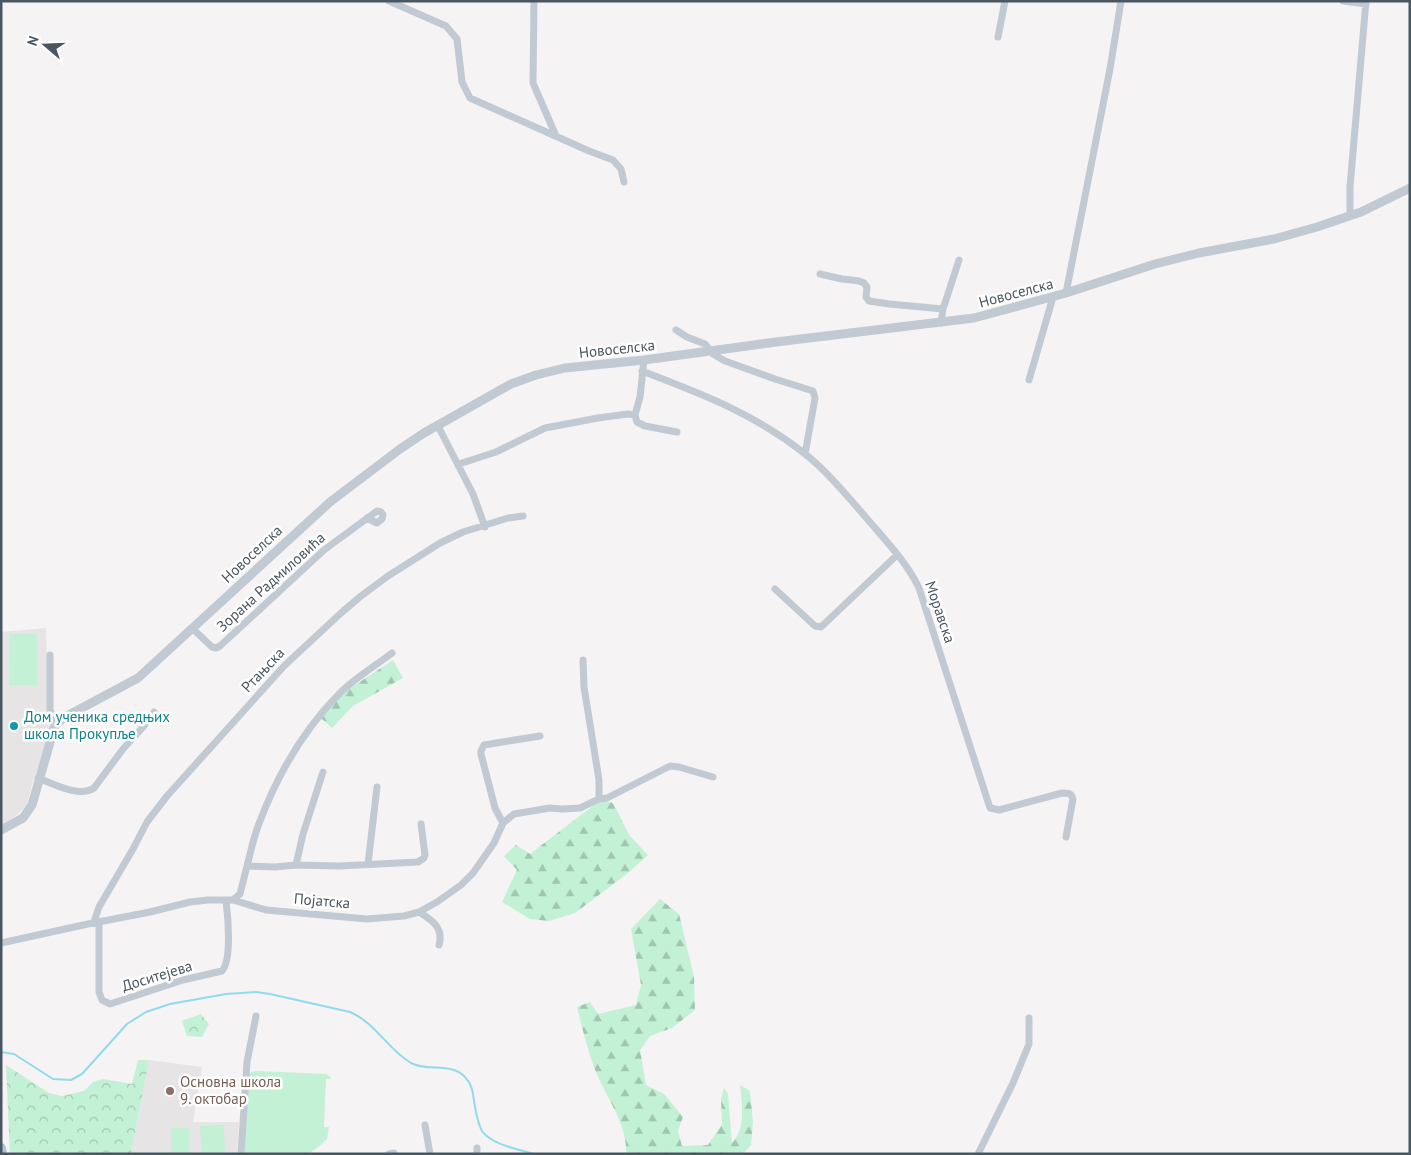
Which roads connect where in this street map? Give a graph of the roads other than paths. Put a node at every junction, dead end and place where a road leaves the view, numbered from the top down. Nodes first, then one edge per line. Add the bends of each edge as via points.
1 (389, 1) edge
2 (534, 1) edge
3 (1005, 1) edge
4 (1121, 1) edge
5 (1343, 1) edge
6 (1366, 3) edge
7 (998, 37) dead end
8 (556, 136) junction
9 (624, 182) dead end
10 (1407, 190) edge
11 (1350, 216) junction
12 (959, 260) dead end
13 (820, 274) dead end
14 (1066, 293) junction
15 (1053, 296) junction
16 (944, 309) junction
17 (941, 323) junction
18 (676, 330) dead end
19 (710, 351) junction
20 (644, 360) junction
21 (642, 371) junction
22 (1029, 380) dead end
23 (635, 415) junction
24 (438, 426) junction
25 (677, 432) dead end
26 (805, 454) junction
27 (459, 464) junction
28 (523, 516) dead end
29 (368, 518) dead end
30 (485, 526) junction
31 (897, 555) junction
32 (775, 589) dead end
33 (193, 629) junction
34 (392, 654) dead end
35 (50, 655) dead end
36 (583, 660) dead end
37 (154, 712) dead end
38 (55, 725) junction
39 (540, 736) dead end
40 (324, 772) dead end
41 (713, 777) dead end
42 (38, 778) junction
43 (377, 787) dead end
44 (599, 799) junction
45 (503, 823) junction
46 (421, 824) dead end
47 (1, 830) edge
48 (1066, 837) dead end
49 (368, 864) junction
50 (296, 865) junction
51 (248, 866) junction
52 (229, 901) junction
53 (419, 912) junction
54 (97, 922) junction
55 (1, 943) edge
56 (439, 945) dead end
57 (256, 1016) dead end
58 (1029, 1018) dead end
59 (425, 1125) dead end
60 (1, 1148) edge
61 (2, 1154) edge
62 (241, 1154) edge
63 (430, 1154) edge
64 (978, 1154) edge

1 - 8 street via 446,26 457,39 462,82 470,98
2 - 8 street via 533,83
3 - 7 street
4 - 14 street
5 - 6 street
6 - 11 street
8 - 9 street via 613,160 621,170
10 - 11 street, Новоселска
11 - 14 street, Новоселска via 1274,239 1155,264
12 - 16 street
13 - 16 street via 862,282 867,288 866,298 869,301
14 - 15 street, Новоселска
15 - 17 street, Новоселска via 974,318
15 - 22 street
16 - 17 street
17 - 19 street, Новоселска
18 - 19 street via 705,344
19 - 20 street, Новоселска
19 - 26 street via 749,371 813,390 815,398
20 - 21 street
20 - 24 street, Новоселска via 565,368 536,375 486,397
21 - 23 street
21 - 26 street, Моравска via 716,399
23 - 25 street via 639,424
23 - 27 street via 545,428 496,452
24 - 27 street
24 - 33 street, Новоселска via 400,449 330,502
26 - 31 street, Моравска via 840,487
27 - 30 street
28 - 30 street, Ртањска
29 - 33 street, Зорана Радмиловића via 324,550 218,648 212,647
30 - 54 street, Ртањска via 440,543 388,576 354,602 284,666 154,812 99,907
31 - 32 street via 821,627 815,626
31 - 48 street, Моравска via 919,588 990,808 999,810 1068,793 1073,799
33 - 38 street, Новоселска via 138,678
34 - 51 street via 342,691 293,751 259,823
35 - 38 street via 50,708
36 - 44 street
37 - 42 street via 89,792 72,790
38 - 42 street
39 - 45 street via 484,745 481,751 495,808
40 - 50 street
41 - 44 street via 670,766 608,798
42 - 47 street via 32,805 25,815
43 - 49 street
44 - 45 street via 580,808 525,811 514,814
45 - 53 street, Појатска via 494,843 468,879
46 - 49 street via 425,855 421,860
49 - 50 street
50 - 51 street
51 - 52 street via 240,894
52 - 53 street, Појатска via 266,910 368,919
52 - 54 street, Појатска via 190,902
52 - 54 street, Доситејева via 227,956 222,971 183,980 115,1003 102,1000 99,992
53 - 56 street via 439,929
54 - 55 street, Појатска
57 - 62 street via 247,1062
58 - 64 street via 1029,1044
59 - 63 street
60 - 61 main road

